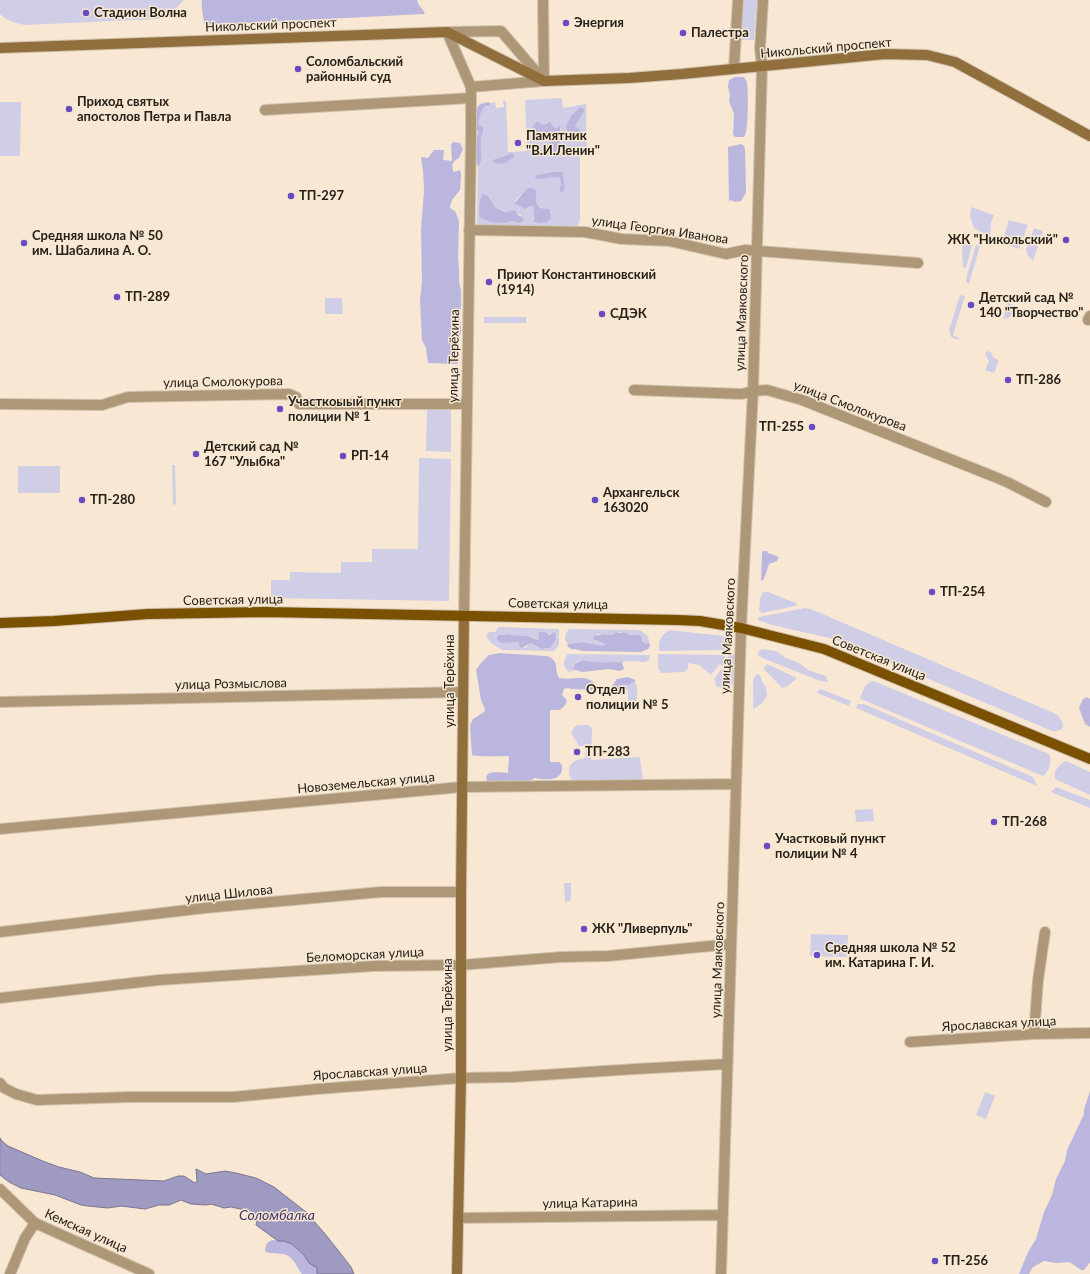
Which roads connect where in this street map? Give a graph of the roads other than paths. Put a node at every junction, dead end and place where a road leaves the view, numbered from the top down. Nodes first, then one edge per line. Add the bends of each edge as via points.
1 (543, 0) edge
2 (738, 0) edge
3 (763, 0) edge
4 (447, 32) junction
5 (0, 48) edge
6 (762, 66) junction
7 (734, 68) junction
8 (544, 81) junction
9 (471, 87) junction
10 (471, 98) junction
11 (265, 110) dead end
12 (1090, 136) edge
13 (469, 230) junction
14 (757, 251) junction
15 (918, 262) dead end
16 (634, 390) dead end
17 (753, 390) junction
18 (0, 404) edge
19 (467, 404) junction
20 (1046, 502) dead end
21 (464, 616) junction
22 (0, 623) edge
23 (741, 628) junction
24 (463, 692) junction
25 (0, 702) edge
26 (1090, 759) edge
27 (736, 784) junction
28 (462, 787) junction
29 (0, 829) edge
30 (461, 892) junction
31 (0, 932) edge
32 (1045, 932) dead end
33 (731, 944) junction
34 (461, 964) junction
35 (0, 998) edge
36 (1090, 1033) edge
37 (1034, 1034) junction
38 (910, 1042) dead end
39 (728, 1064) junction
40 (461, 1078) junction
41 (0, 1083) edge
42 (0, 1189) edge
43 (723, 1215) junction
44 (458, 1218) junction
45 (35, 1223) junction
46 (10, 1274) edge
47 (149, 1274) edge
48 (457, 1274) edge
49 (721, 1274) edge

1 - 8 street
2 - 7 street
3 - 6 street, улица Маяковского via 760,48
4 - 5 main road, Никольский проспект
4 - 8 main road
4 - 8 street via 501,31
4 - 9 street
6 - 7 main road, Никольский проспект
6 - 12 main road, Никольский проспект via 885,54 927,55 955,62 972,70
6 - 14 street, улица Маяковского
7 - 8 main road, Никольский проспект via 629,78
8 - 9 street
9 - 10 street, улица Терёхина
10 - 11 street
10 - 13 street, улица Терёхина
13 - 14 street, улица Георгия Иванова via 585,232 622,239 669,242 726,254 745,250
13 - 19 street, улица Терёхина
14 - 15 street, улица Георгия Иванова
14 - 17 street, улица Маяковского
16 - 17 street, улица Смолокурова via 742,394
17 - 20 street, улица Смолокурова via 767,390 802,400 1009,483
17 - 23 street, улица Маяковского
18 - 19 street, улица Смолокурова via 102,405 128,397 289,394 296,397 300,404
19 - 21 street, улица Терёхина
21 - 22 main road, Советская улица via 265,612 148,614
21 - 23 main road, Советская улица via 678,620
21 - 24 main road, улица Терёхина
23 - 26 main road, Советская улица via 842,656
23 - 27 street, улица Маяковского
24 - 25 street, улица Розмыслова
24 - 28 main road, улица Терёхина
27 - 28 street, Новоземельская улица
27 - 33 street, улица Маяковского
28 - 29 street, Новоземельская улица
28 - 30 main road, улица Терёхина
30 - 31 street, улица Шилова via 381,892 205,908
30 - 34 main road, улица Терёхина
32 - 37 street
33 - 34 street, Беломорская улица via 608,956
33 - 39 street, улица Маяковского
34 - 35 street, Беломорская улица via 374,966 159,980
34 - 40 main road, улица Терёхина
36 - 37 street, Ярославская улица
37 - 38 street, Ярославская улица
39 - 40 street, Ярославская улица
39 - 43 street, улица Маяковского
40 - 41 street, Ярославская улица via 233,1097 37,1100 16,1094
40 - 44 main road, улица Терёхина
42 - 45 street, Кемская улица
43 - 44 street, улица Катарина
43 - 49 street, улица Маяковского
44 - 48 main road, улица Терёхина
45 - 46 street via 25,1238
45 - 47 street, Кемская улица

